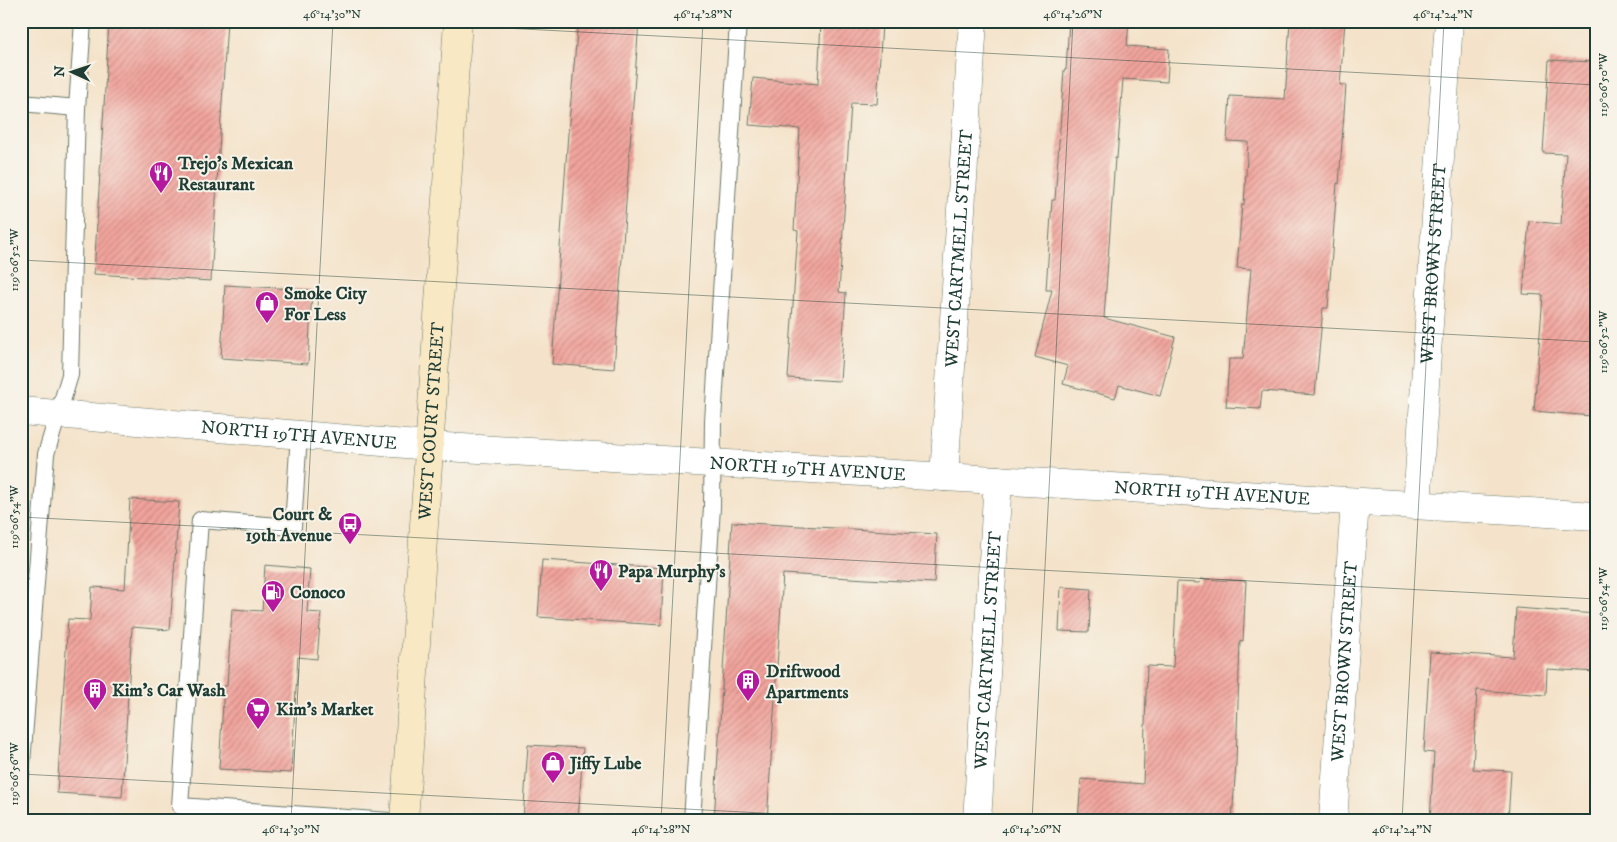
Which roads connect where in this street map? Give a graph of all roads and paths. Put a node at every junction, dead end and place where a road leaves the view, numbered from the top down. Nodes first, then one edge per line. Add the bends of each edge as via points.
1 (83, 21) edge
2 (458, 21) edge
3 (738, 21) edge
4 (973, 21) edge
5 (1449, 21) edge
6 (21, 103) edge
7 (76, 108) junction
8 (21, 411) edge
9 (58, 414) junction
10 (299, 434) junction
11 (430, 446) junction
12 (713, 463) junction
13 (944, 477) junction
14 (998, 480) junction
15 (1355, 502) junction
16 (1417, 505) junction
17 (1596, 516) edge
18 (21, 776) edge
19 (389, 821) edge
20 (404, 821) edge
21 (692, 821) edge
22 (977, 821) edge
23 (1334, 821) edge

1 - 7 lane
2 - 11 main road, WEST COURT STREET
3 - 12 lane
4 - 13 street, WEST CARTMELL STREET
5 - 16 street, WEST BROWN STREET
6 - 7 lane
7 - 9 lane via 70,375
8 - 9 street, NORTH 19TH AVENUE
9 - 10 street, NORTH 19TH AVENUE
9 - 18 lane via 46,454
10 - 11 street, NORTH 19TH AVENUE
10 - 19 lane via 293,526 200,520 180,806
11 - 12 street, NORTH 19TH AVENUE
11 - 20 main road, WEST COURT STREET
12 - 13 street, NORTH 19TH AVENUE
12 - 21 lane
13 - 14 street, NORTH 19TH AVENUE
14 - 15 street, NORTH 19TH AVENUE
14 - 22 street, WEST CARTMELL STREET
15 - 16 street, NORTH 19TH AVENUE
15 - 23 street, WEST BROWN STREET
16 - 17 street, NORTH 19TH AVENUE

